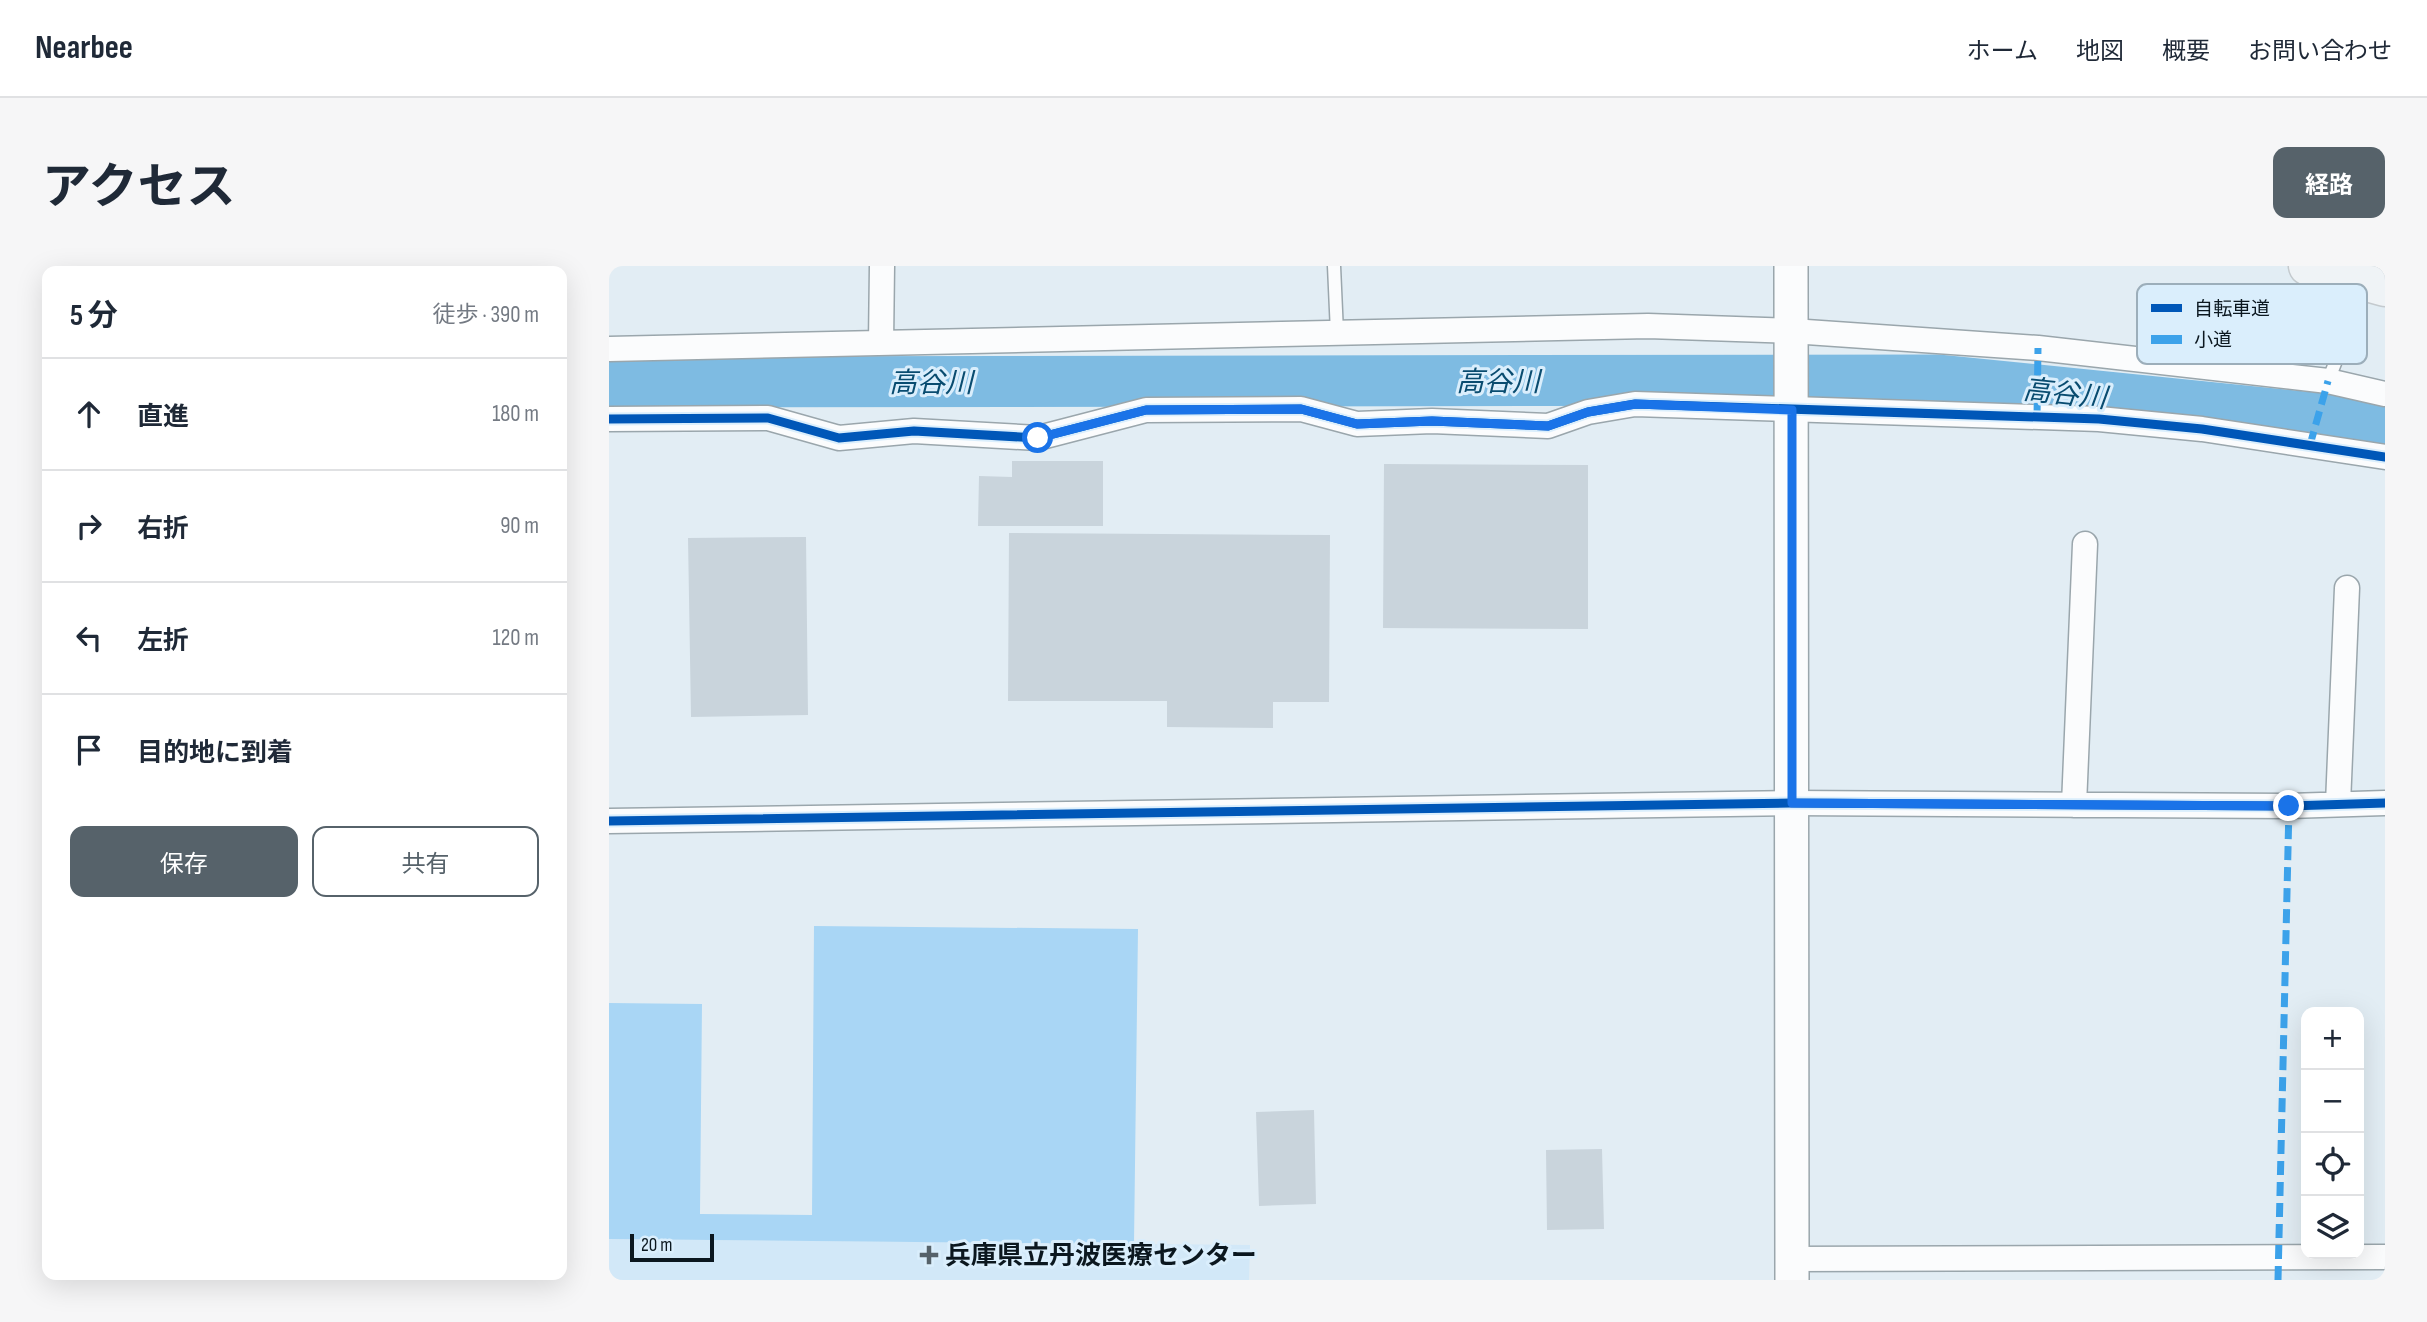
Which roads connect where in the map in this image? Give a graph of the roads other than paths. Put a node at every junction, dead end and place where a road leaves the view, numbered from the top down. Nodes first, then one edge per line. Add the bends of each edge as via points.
1 (882, 266) edge
2 (1334, 266) edge
3 (1791, 266) edge
4 (2308, 266) edge
5 (2376, 284) edge
6 (2367, 302) edge
7 (1337, 333) junction
8 (881, 343) junction
9 (1792, 347) junction
10 (609, 349) edge
11 (2137, 359) edge
12 (2179, 364) edge
13 (2336, 364) edge
14 (2328, 381) junction
15 (2385, 394) edge
16 (1792, 405) junction
17 (609, 419) edge
18 (2385, 457) edge
19 (2085, 544) dead end
20 (2347, 588) dead end
21 (1792, 803) junction
22 (2385, 803) edge
23 (2338, 804) junction
24 (2074, 805) junction
25 (609, 821) edge
26 (2385, 1257) edge
27 (1792, 1270) edge

1 - 8 street
2 - 7 lane
3 - 9 street
4 - 5 main road
5 - 6 lane
7 - 8 street
7 - 9 street via 1648,326
8 - 10 street
9 - 11 street via 2038,348
9 - 16 street
12 - 14 street
13 - 14 lane
14 - 15 street
16 - 17 street via 1636,404 1588,412 1548,426 1432,421 1357,424 1301,409 1146,410 1038,438 914,430 839,438 768,418
16 - 18 street via 2099,419 2202,429
16 - 21 street
19 - 24 street
20 - 23 street
21 - 24 street
21 - 25 street
21 - 27 street
22 - 23 street
23 - 24 street
26 - 27 street

